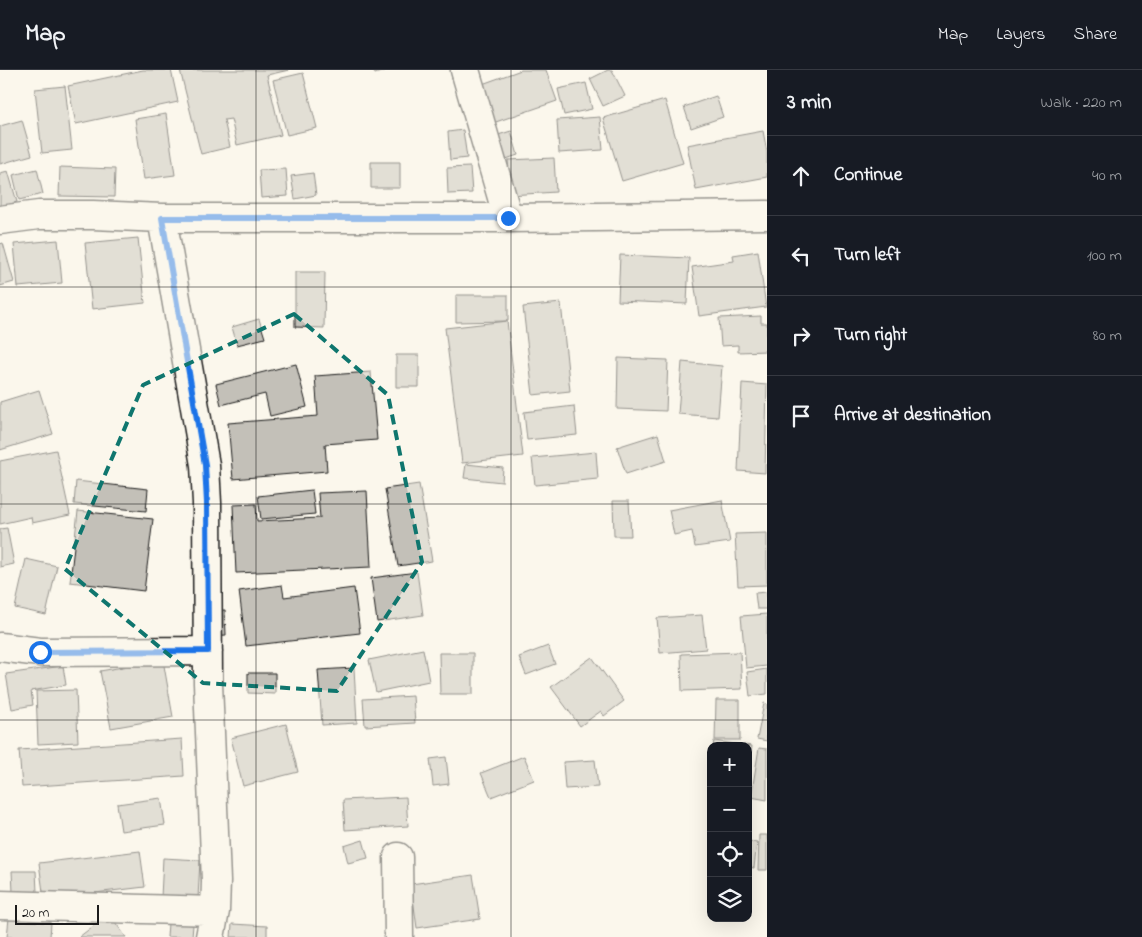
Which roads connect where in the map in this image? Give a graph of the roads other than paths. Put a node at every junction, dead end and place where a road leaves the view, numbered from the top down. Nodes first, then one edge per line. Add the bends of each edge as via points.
1 (465, 70) edge
2 (767, 215) edge
3 (162, 218) junction
4 (508, 218) junction
5 (0, 220) edge
6 (0, 647) edge
7 (208, 651) junction
8 (398, 857) dead end
9 (0, 905) edge
10 (212, 924) edge
11 (400, 937) edge

1 - 4 street
2 - 4 street
3 - 4 street
3 - 5 street via 66,215
3 - 7 street via 205,465
6 - 7 street via 40,652
7 - 10 street via 216,881
8 - 11 street
9 - 10 street

